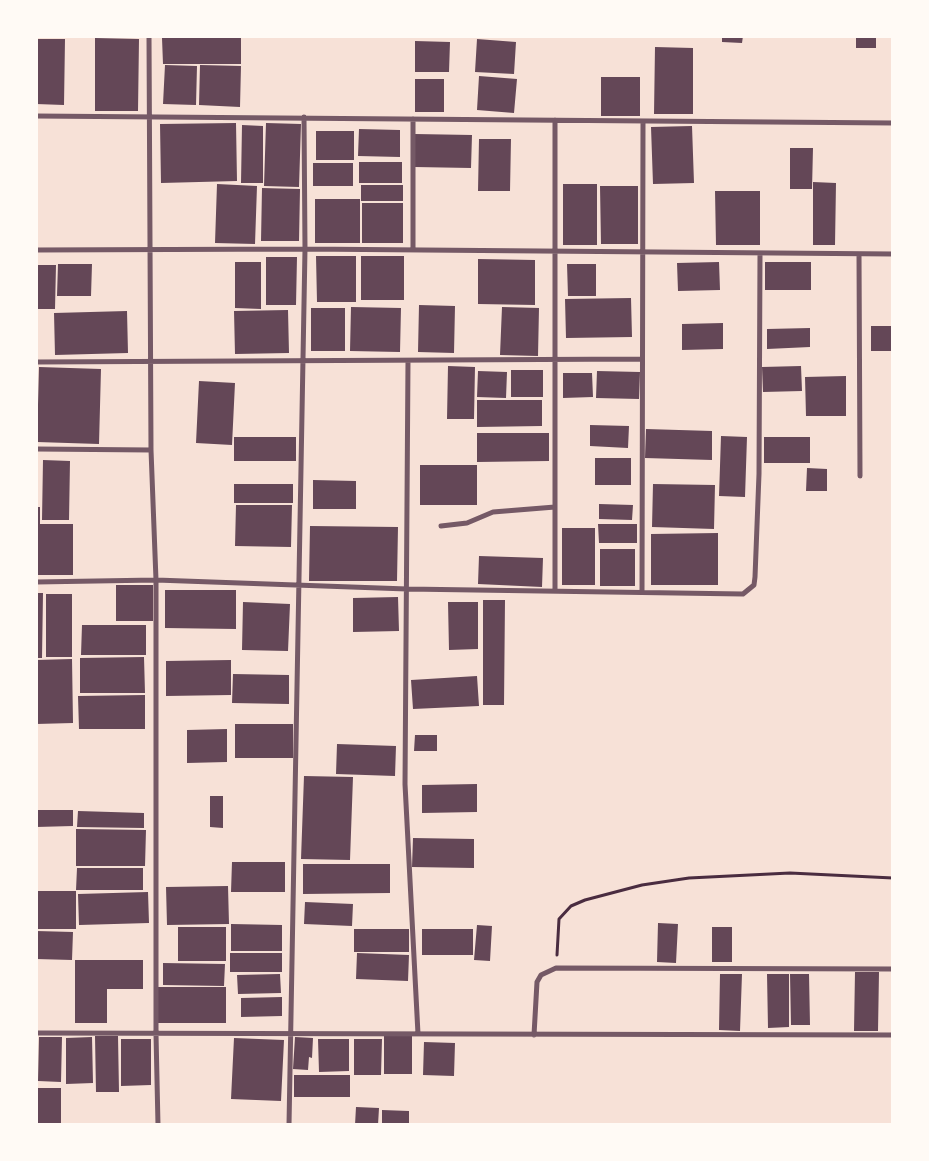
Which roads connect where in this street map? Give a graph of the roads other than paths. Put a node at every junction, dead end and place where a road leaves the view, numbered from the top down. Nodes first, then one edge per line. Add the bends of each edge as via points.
1 (149, 36) edge
2 (36, 116) edge
3 (150, 116) junction
4 (304, 117) junction
5 (413, 118) junction
6 (556, 120) junction
7 (643, 123) junction
8 (893, 123) edge
9 (305, 249) junction
10 (36, 250) edge
11 (150, 250) junction
12 (413, 250) junction
13 (555, 252) junction
14 (642, 253) junction
15 (760, 254) junction
16 (859, 254) junction
17 (893, 254) edge
18 (642, 359) junction
19 (555, 360) junction
20 (303, 361) junction
21 (408, 361) junction
22 (36, 362) edge
23 (152, 362) junction
24 (36, 449) edge
25 (151, 450) junction
26 (860, 476) dead end
27 (556, 507) junction
28 (441, 526) dead end
29 (156, 580) junction
30 (36, 582) edge
31 (298, 586) junction
32 (407, 589) junction
33 (556, 591) junction
34 (642, 592) junction
35 (893, 969) edge
36 (36, 1034) edge
37 (156, 1034) junction
38 (292, 1034) junction
39 (418, 1034) junction
40 (534, 1035) junction
41 (893, 1035) edge
42 (158, 1125) edge
43 (289, 1125) edge

1 - 3 street
2 - 3 street
3 - 4 street
3 - 11 street
4 - 5 street
4 - 9 street
5 - 6 street
5 - 12 street
6 - 7 street
6 - 13 street
7 - 8 street
7 - 14 street
9 - 11 street
9 - 12 street
9 - 20 street
10 - 11 street
11 - 23 street
12 - 13 street
13 - 14 street
13 - 19 street
14 - 15 street
14 - 18 street
15 - 16 street
15 - 34 street via 759,474 754,585 743,594
16 - 17 street
16 - 26 street
18 - 19 street
18 - 34 street
19 - 21 street
19 - 27 street
20 - 21 street
20 - 23 street
20 - 31 street
21 - 32 street
22 - 23 street
23 - 25 street
24 - 25 street
25 - 29 street
27 - 28 street via 493,512 467,523
27 - 33 street
29 - 30 street
29 - 31 street
29 - 37 street
31 - 32 street
31 - 38 street
32 - 33 street
32 - 39 street via 405,784
33 - 34 street
35 - 40 street via 556,968 541,975 537,982
36 - 37 street
37 - 38 street
37 - 42 street
38 - 39 street
38 - 43 street
39 - 40 street
40 - 41 street

